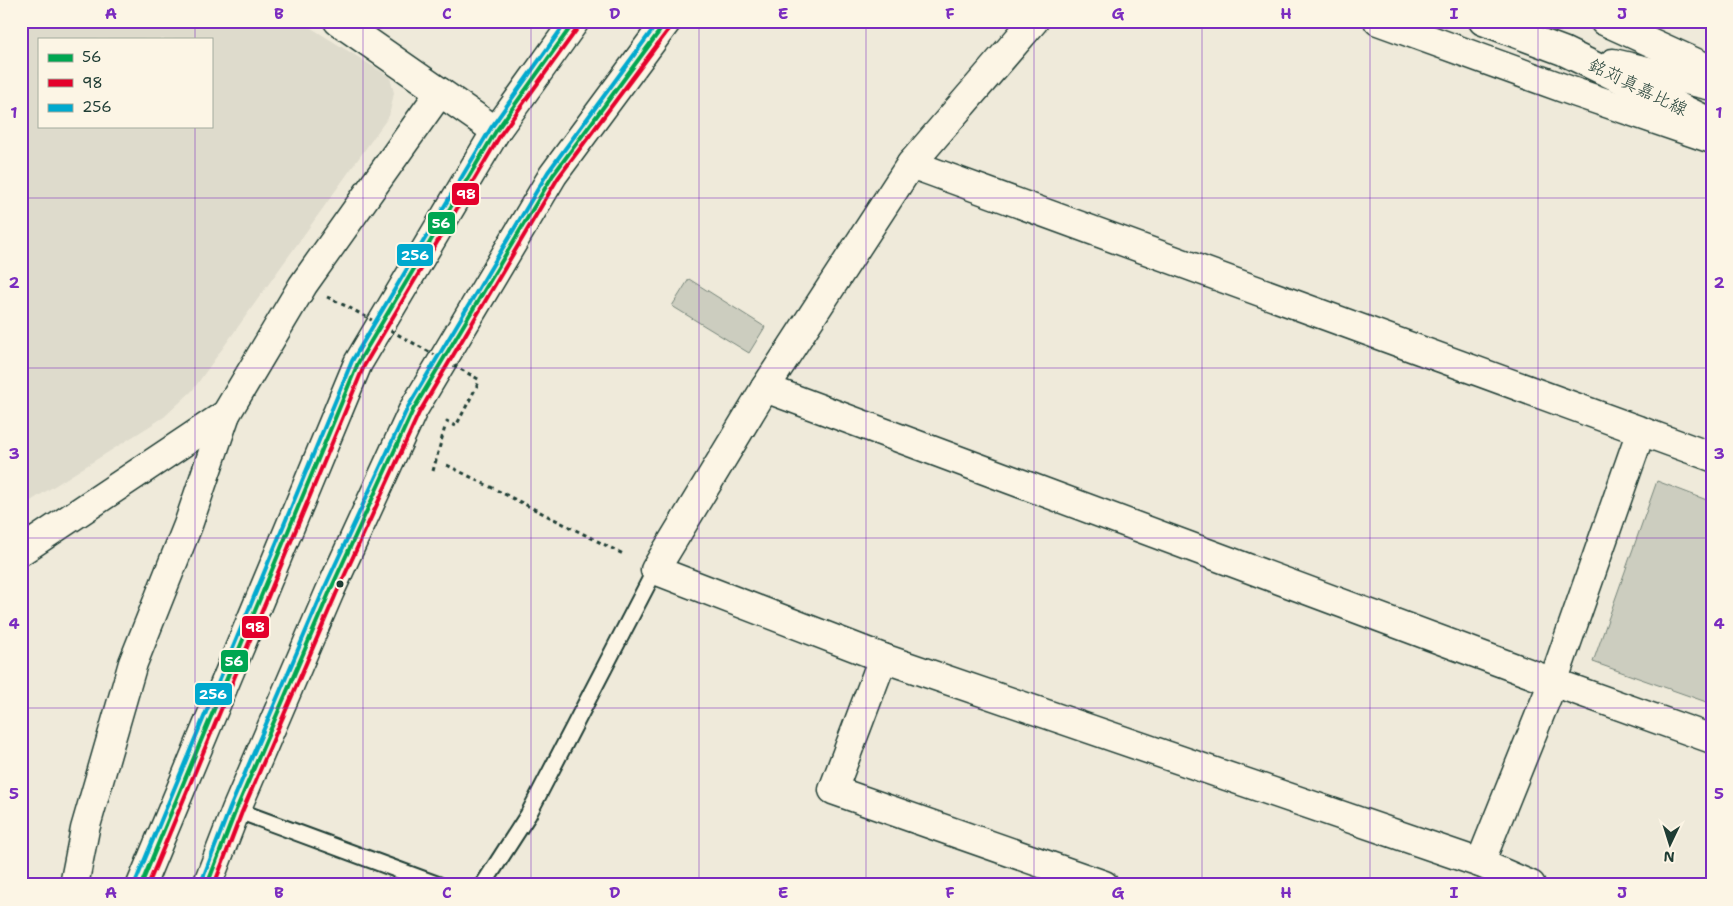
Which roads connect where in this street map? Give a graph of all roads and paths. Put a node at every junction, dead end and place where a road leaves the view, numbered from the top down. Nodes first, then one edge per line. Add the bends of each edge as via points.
1 (338, 21) edge
2 (575, 21) edge
3 (667, 21) edge
4 (1034, 21) edge
5 (1378, 21) edge
6 (1483, 21) edge
7 (1604, 21) edge
8 (1563, 51) junction
9 (1712, 70) edge
10 (1712, 86) edge
11 (440, 92) junction
12 (1712, 123) edge
13 (496, 131) junction
14 (1712, 139) edge
15 (912, 164) junction
16 (327, 297) dead end
17 (765, 388) junction
18 (226, 414) junction
19 (451, 414) dead end
20 (447, 422) junction
21 (1641, 432) junction
22 (1712, 457) edge
23 (447, 465) dead end
24 (433, 471) dead end
25 (21, 551) edge
26 (655, 570) junction
27 (883, 658) junction
28 (1553, 682) junction
29 (1712, 739) edge
30 (236, 810) junction
31 (1480, 863) junction
32 (74, 885) edge
33 (141, 885) edge
34 (207, 885) edge
35 (439, 885) edge
36 (483, 885) edge
37 (1104, 885) edge
38 (1531, 885) edge

1 - 11 main road
2 - 13 main road
3 - 30 main road via 553,175 413,410 330,591
4 - 15 main road
5 - 14 main road
6 - 8 main road, 銘苅真嘉比線
7 - 9 main road
8 - 10 main road, 銘苅真嘉比線
8 - 12 main road, 銘苅真嘉比線
11 - 13 main road
11 - 18 main road via 302,285
13 - 33 main road via 358,363
15 - 17 main road
15 - 21 main road
16 - 20 path, bridge via 480,380 456,426
17 - 26 main road
17 - 28 main road
18 - 25 main road
18 - 32 main road via 188,525 133,663 85,829
19 - 20 path
20 - 24 path
21 - 22 main road
21 - 28 main road
23 - 26 path
26 - 27 main road
26 - 36 lane via 528,815
27 - 31 main road
27 - 37 main road via 833,790
28 - 29 main road
28 - 31 main road
30 - 34 main road
30 - 35 lane
31 - 38 main road

